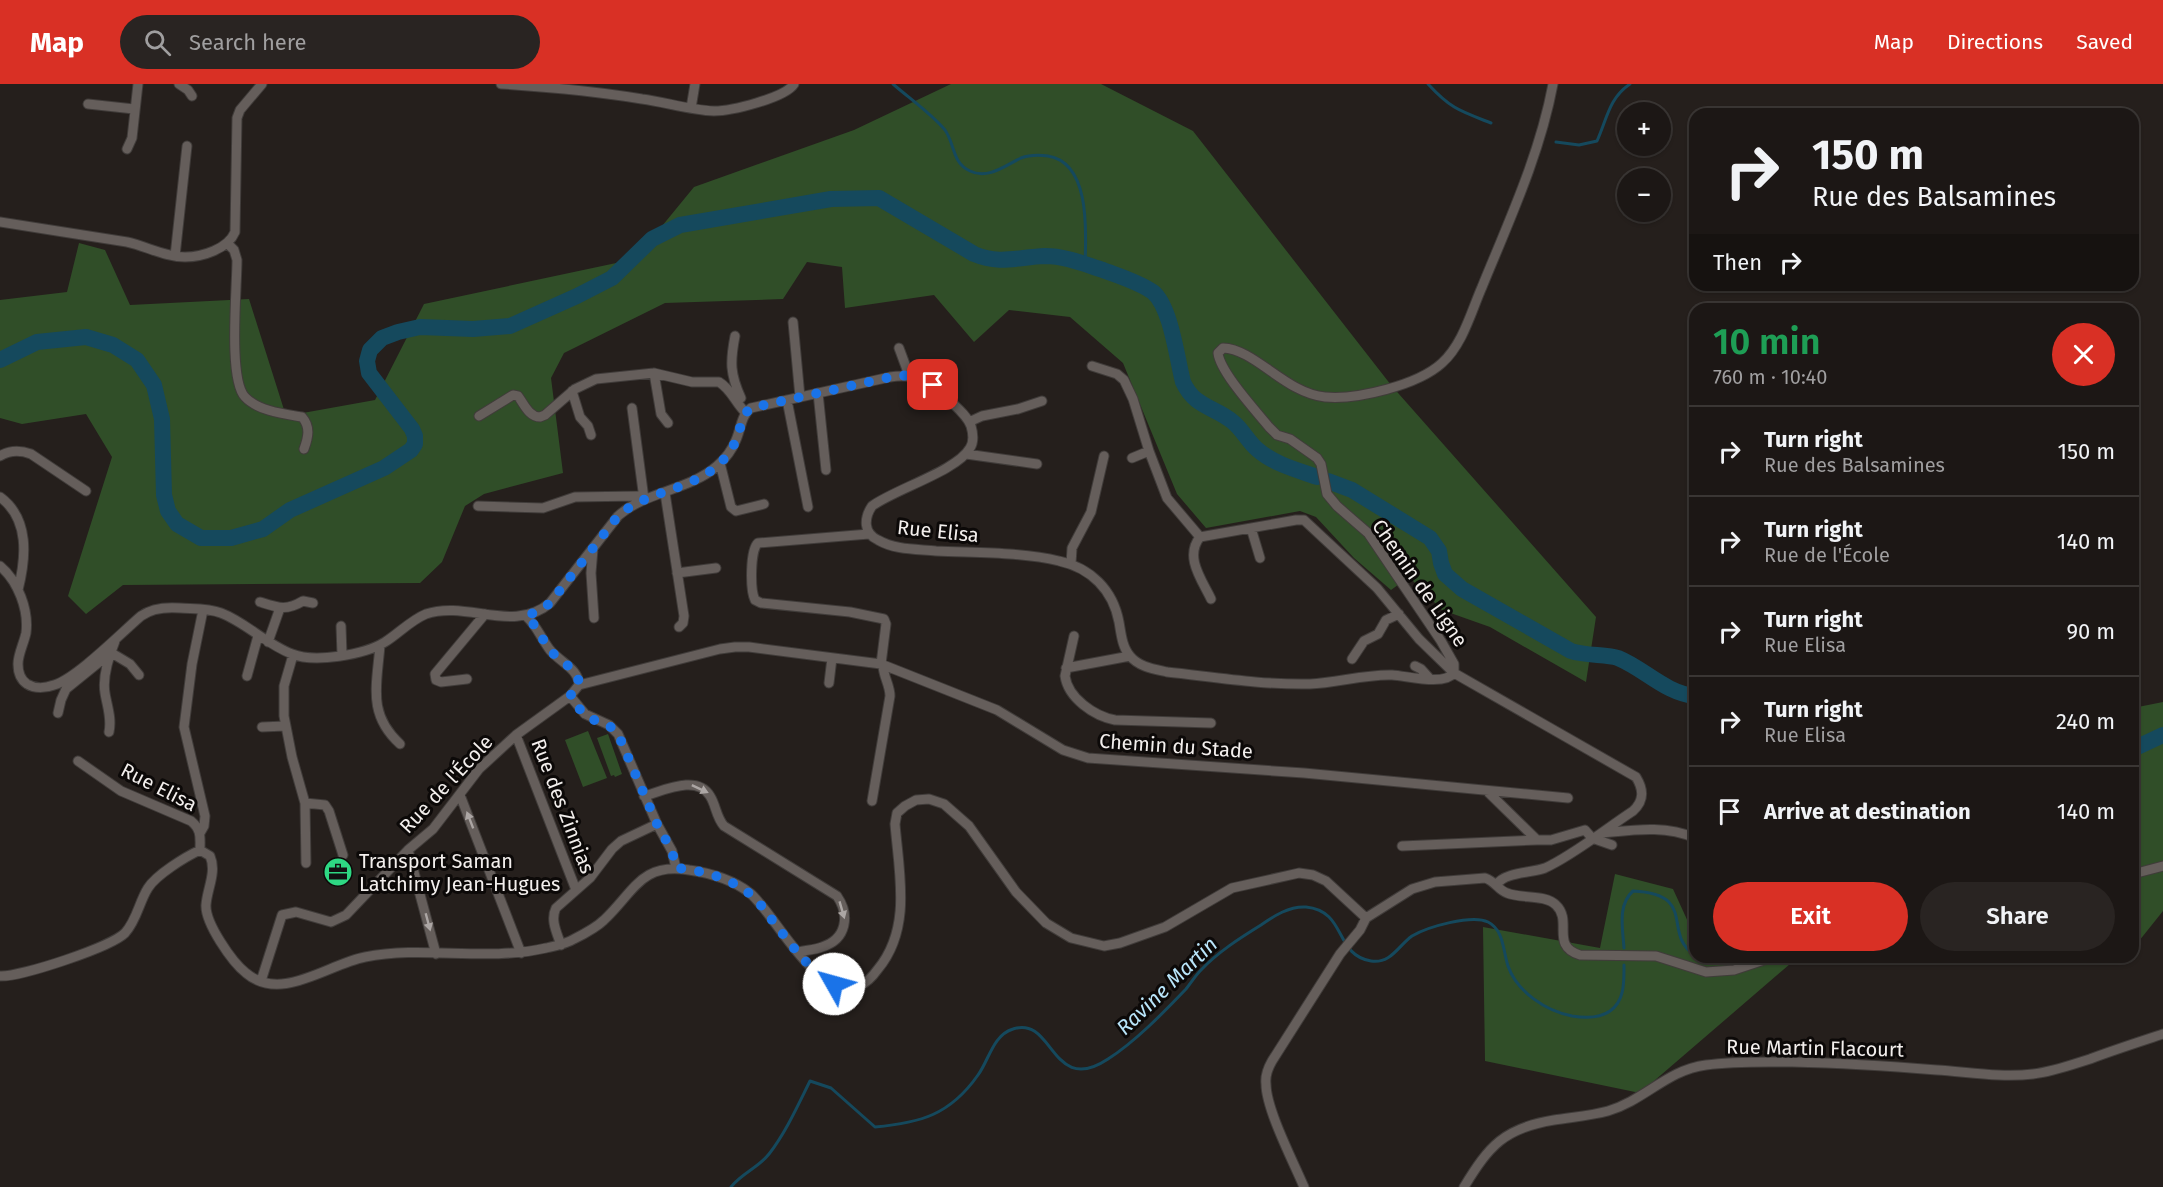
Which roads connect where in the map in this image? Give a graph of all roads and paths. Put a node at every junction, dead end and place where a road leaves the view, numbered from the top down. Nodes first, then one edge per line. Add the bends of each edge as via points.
1 (138, 84) edge
2 (179, 84) edge
3 (262, 84) edge
4 (501, 84) edge
5 (696, 84) edge
6 (794, 84) edge
7 (1553, 84) edge
8 (537, 85) edge
9 (192, 96) dead end
10 (88, 104) dead end
11 (691, 108) junction
12 (134, 109) junction
13 (187, 146) dead end
14 (127, 149) dead end
15 (0, 222) edge
16 (227, 243) junction
17 (175, 256) junction
18 (793, 322) dead end
19 (735, 336) dead end
20 (898, 348) dead end
21 (1092, 366) dead end
22 (654, 373) junction
23 (909, 375) junction
24 (572, 392) junction
25 (818, 393) junction
26 (801, 397) junction
27 (788, 400) junction
28 (1042, 401) dead end
29 (632, 408) dead end
30 (745, 412) junction
31 (479, 417) dead end
32 (969, 422) junction
33 (668, 423) dead end
34 (591, 435) dead end
35 (304, 449) dead end
36 (1149, 452) junction
37 (966, 454) junction
38 (0, 456) edge
39 (1104, 456) dead end
40 (1132, 458) dead end
41 (720, 463) junction
42 (1037, 464) dead end
43 (826, 471) dead end
44 (86, 491) dead end
45 (665, 493) junction
46 (0, 497) edge
47 (644, 499) junction
48 (764, 504) dead end
49 (478, 506) dead end
50 (808, 507) dead end
51 (1251, 528) junction
52 (869, 534) junction
53 (1200, 537) junction
54 (594, 547) junction
55 (1260, 558) dead end
56 (1071, 564) junction
57 (0, 566) edge
58 (716, 568) dead end
59 (677, 573) junction
60 (18, 591) junction
61 (1211, 599) dead end
62 (260, 602) dead end
63 (313, 603) dead end
64 (280, 608) junction
65 (203, 610) junction
66 (485, 614) junction
67 (1399, 614) junction
68 (526, 616) junction
69 (594, 618) dead end
70 (341, 626) dead end
71 (678, 627) dead end
72 (258, 636) junction
73 (1074, 636) dead end
74 (116, 638) junction
75 (268, 642) junction
76 (380, 645) junction
77 (109, 653) junction
78 (293, 655) junction
79 (342, 655) junction
80 (1130, 656) junction
81 (832, 658) junction
82 (1352, 659) dead end
83 (882, 664) junction
84 (1415, 666) dead end
85 (1066, 668) junction
86 (1455, 673) junction
87 (139, 675) dead end
88 (247, 676) dead end
89 (467, 679) dead end
90 (1430, 679) junction
91 (830, 683) dead end
92 (579, 685) junction
93 (570, 696) junction
94 (58, 713) dead end
95 (1211, 723) dead end
96 (285, 726) junction
97 (262, 728) dead end
98 (109, 732) dead end
99 (516, 735) junction
100 (400, 744) dead end
101 (78, 774) dead end
102 (1488, 792) junction
103 (460, 795) junction
104 (644, 796) junction
105 (1568, 798) dead end
106 (872, 801) dead end
107 (305, 803) junction
108 (657, 824) junction
109 (200, 833) junction
110 (1596, 836) junction
111 (1689, 836) edge
112 (1537, 840) junction
113 (1612, 845) dead end
114 (1401, 846) dead end
115 (200, 850) junction
116 (408, 850) junction
117 (343, 855) dead end
118 (306, 863) dead end
119 (2163, 866) edge
120 (676, 868) junction
121 (2139, 872) edge
122 (1497, 884) junction
123 (576, 890) junction
124 (1366, 918) junction
125 (561, 945) junction
126 (798, 952) junction
127 (521, 953) junction
128 (436, 954) junction
129 (1755, 963) edge
130 (0, 976) edge
131 (261, 981) junction
132 (2163, 1034) edge
133 (1304, 1187) edge
134 (1464, 1187) edge

1 - 12 street
2 - 9 street
3 - 16 street via 237,118 236,225 233,238
4 - 8 street
5 - 11 street
6 - 11 street via 785,92 737,108
7 - 86 street, Chemin de Ligne via 1543,130 1499,246 1459,341 1441,364 1394,387 1353,396 1325,397 1300,391 1236,351 1224,348 1218,353 1225,371 1269,427 1317,458 1328,494 1368,533 1441,641
8 - 11 street
10 - 12 street
12 - 14 street via 132,138
13 - 17 street
15 - 17 street via 130,243
16 - 17 street via 201,255
16 - 35 street via 237,260 234,363 239,387 252,403 302,417 308,427
18 - 26 street
19 - 30 street via 732,374
20 - 23 street
21 - 36 street via 1124,380
22 - 24 street via 596,379
22 - 30 street via 692,382 719,382
22 - 33 street via 661,414
23 - 25 street
23 - 32 street via 933,385
24 - 31 street via 540,417 531,414 513,395
24 - 34 street
25 - 26 street
25 - 43 street
26 - 27 street
27 - 30 street via 762,404
27 - 50 street
28 - 32 street
29 - 47 street
30 - 41 street via 736,441
32 - 37 street via 973,439
36 - 40 street
36 - 53 street via 1167,498
37 - 42 street
37 - 52 street, Rue Elisa via 872,506 866,514
38 - 44 street via 22,451 31,454
39 - 56 street via 1091,512 1072,548
41 - 45 street
41 - 48 street via 731,507 736,511
45 - 47 street
45 - 59 street
46 - 60 street via 14,510 21,530 25,557
47 - 49 street via 584,496 543,508
47 - 54 street via 618,516
51 - 53 street
51 - 55 street
51 - 67 street via 1304,520 1377,588
52 - 56 street, Rue Elisa via 907,549 1040,558
52 - 83 street via 758,543 753,549 752,592 761,603 884,619
53 - 61 street via 1193,552 1194,563
54 - 68 street via 550,603
54 - 69 street
56 - 80 street, Rue Elisa via 1093,576 1112,597
57 - 60 street
58 - 59 street
59 - 71 street via 684,616
60 - 74 street via 27,622 19,672 21,679 31,686 46,688 65,680
62 - 64 street
63 - 64 street via 303,601 292,608
64 - 75 street
65 - 72 street via 219,612
65 - 74 street via 171,607 146,612
65 - 109 street via 184,727 205,816
66 - 68 street
66 - 76 street via 426,614
66 - 89 street via 435,674 441,682
67 - 82 street via 1386,620 1378,634 1364,641
67 - 86 street
68 - 92 street via 550,650 577,674
70 - 79 street
72 - 75 street
72 - 88 street
73 - 85 street
74 - 77 street
75 - 78 street
76 - 79 street
76 - 100 street via 378,711 382,724
77 - 87 street via 130,664
77 - 94 street via 66,689
77 - 98 street via 104,690
78 - 79 street
78 - 96 street via 284,686
80 - 85 street
80 - 90 street via 1170,676 1285,684 1391,675
81 - 83 street, Chemin du Stade
81 - 91 street
81 - 92 street, Chemin du Stade via 735,647
83 - 102 street, Chemin du Stade via 997,710 1063,750 1088,758 1304,773
83 - 106 street via 890,696
84 - 90 street
85 - 95 street via 1065,683 1077,699 1110,719
86 - 90 street via 1446,679
86 - 110 street, Chemin de Ligne via 1636,777 1642,793 1639,805
92 - 93 street, Rue de l'École
93 - 99 street, Rue de l'École
93 - 104 street via 589,718 614,729
96 - 97 street
96 - 107 street
99 - 103 street, Rue de l'École via 479,769
99 - 123 street, Rue des Zinnias
101 - 109 street, Rue Elisa via 81,763 121,791 191,821
102 - 105 street, Chemin du Stade
102 - 112 street
103 - 116 street, Rue de l'École via 433,829
127 -> 103 street
104 - 108 street
104 -> 126 street via 681,785 701,787 709,793 724,826 837,896 845,913 842,933 821,948
107 - 117 street via 325,805
107 - 118 street
108 - 120 street via 672,851
108 - 123 street via 621,841
109 - 115 street, Rue Elisa
110 - 111 street via 1640,829
110 - 112 street via 1584,830
110 - 113 street
110 - 122 street via 1546,867
112 - 114 street
115 - 130 street via 152,883 123,935 103,946 27,972
115 - 131 street via 212,861 206,907 211,926 240,968
116 -> 128 street, Rue de l'École
116 - 131 street, Rue de l'École via 342,918 331,922 296,912 282,915
119 - 121 street
120 - 125 street via 648,874 601,923
120 - 126 street via 725,879 748,892
122 - 124 street via 1485,878 1435,882 1412,888
122 - 129 street via 1506,893 1558,906 1563,939 1573,953 1656,956 1706,972 1734,970
123 - 125 street via 553,912
124 - 126 street via 1326,881 1299,873 1232,888 1165,927 1120,943 1104,946 1071,938 1046,922 1016,892 969,826 944,804 929,799 916,800 897,813 900,917 883,964 862,985 843,988 812,968
124 - 133 street via 1272,1061 1265,1082 1270,1106
125 - 127 street
127 - 128 street
128 - 131 street via 402,952 365,957 303,980 275,984
132 - 134 street, Rue Martin Flacourt via 2055,1070 2025,1075 1842,1063 1703,1065 1674,1074 1618,1108 1517,1129 1493,1145

